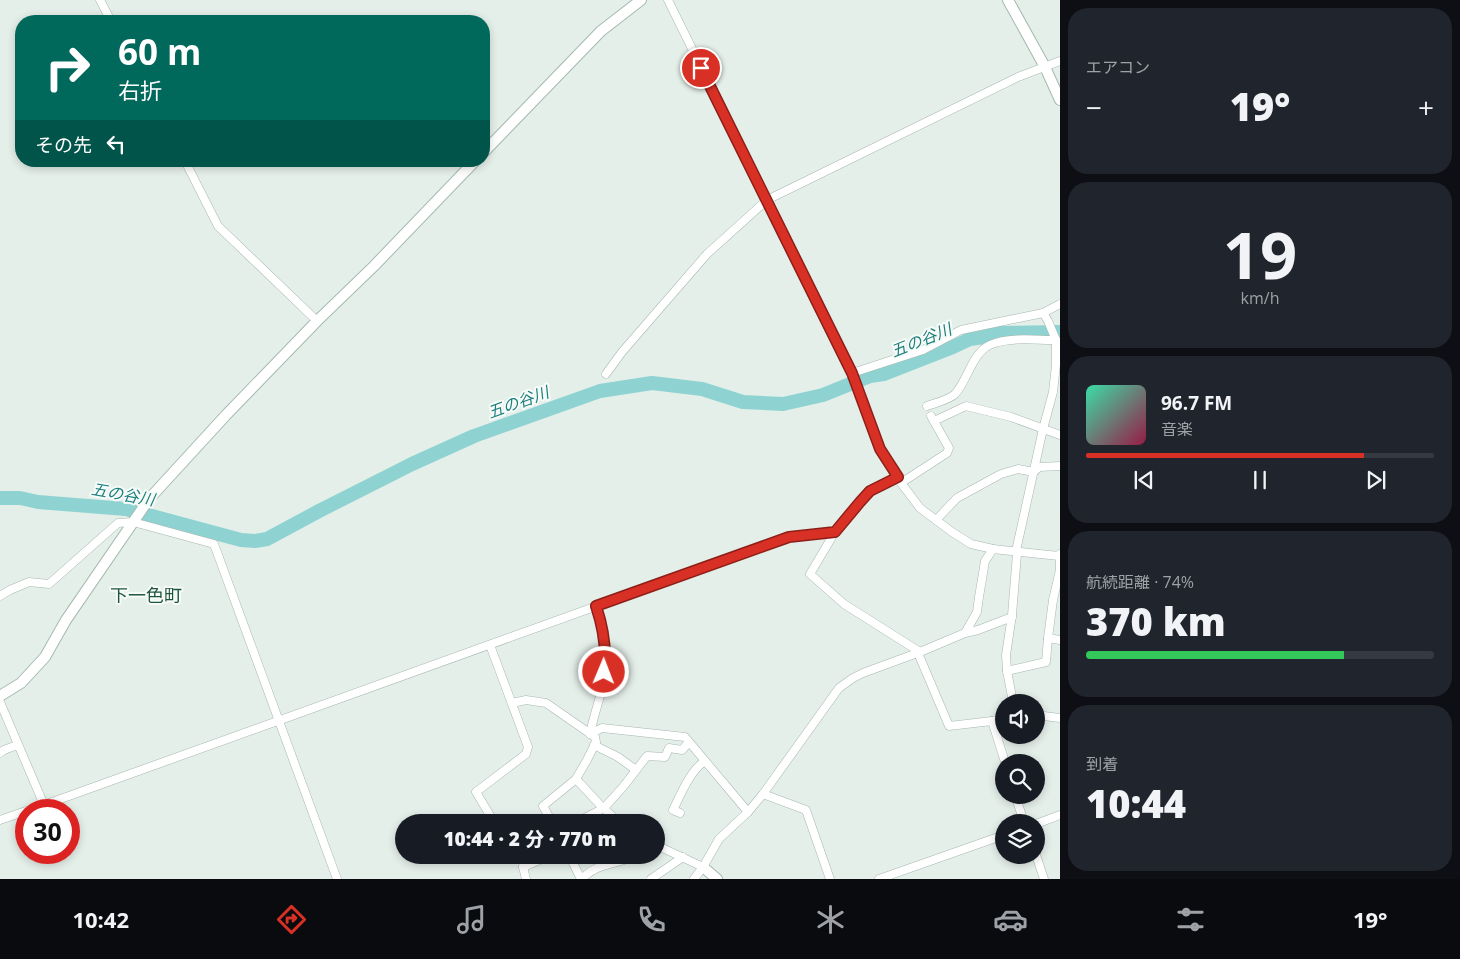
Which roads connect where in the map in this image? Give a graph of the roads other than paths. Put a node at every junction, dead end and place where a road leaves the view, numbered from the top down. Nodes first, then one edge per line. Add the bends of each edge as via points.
1 (100, 0) edge
2 (668, 0) edge
3 (1008, 0) edge
4 (638, 1) edge
5 (109, 15) edge
6 (1060, 61) edge
7 (1045, 67) junction
8 (1060, 100) edge
9 (490, 146) edge
10 (188, 167) edge
11 (469, 167) edge
12 (767, 200) junction
13 (1060, 304) edge
14 (1043, 313) junction
15 (317, 321) junction
16 (1056, 340) junction
17 (852, 373) junction
18 (606, 374) dead end
19 (927, 406) dead end
20 (1043, 429) junction
21 (1060, 435) edge
22 (1060, 466) edge
23 (1034, 472) junction
24 (900, 480) junction
25 (936, 520) junction
26 (133, 522) junction
27 (835, 532) junction
28 (993, 549) junction
29 (1016, 551) junction
30 (1060, 555) edge
31 (1060, 570) edge
32 (0, 596) edge
33 (596, 606) junction
34 (1012, 617) junction
35 (965, 633) junction
36 (1048, 638) junction
37 (1060, 640) edge
38 (490, 645) junction
39 (919, 652) junction
40 (1007, 671) junction
41 (1011, 694) edge
42 (0, 696) edge
43 (0, 702) edge
44 (512, 703) junction
45 (1045, 716) edge
46 (1060, 718) edge
47 (279, 720) junction
48 (995, 720) edge
49 (992, 721) junction
50 (590, 734) junction
51 (689, 742) junction
52 (18, 745) junction
53 (594, 745) junction
54 (0, 753) edge
55 (1002, 754) edge
56 (705, 761) junction
57 (636, 770) junction
58 (576, 779) junction
59 (763, 794) junction
60 (41, 799) edge
61 (61, 799) edge
62 (604, 808) junction
63 (748, 812) junction
64 (680, 813) dead end
65 (489, 814) edge
66 (548, 814) edge
67 (593, 814) edge
68 (610, 814) edge
69 (15, 815) edge
70 (1060, 815) edge
71 (0, 820) edge
72 (1045, 821) edge
73 (995, 838) edge
74 (665, 849) edge
75 (683, 857) junction
76 (524, 864) edge
77 (530, 864) edge
78 (574, 864) edge
79 (604, 864) edge
80 (1039, 864) edge
81 (523, 867) junction
82 (703, 867) junction
83 (337, 879) edge
84 (526, 879) edge
85 (581, 879) edge
86 (651, 879) edge
87 (694, 879) edge
88 (716, 879) edge
89 (830, 879) edge
90 (879, 879) edge
91 (1044, 879) edge

1 - 5 street
2 - 12 street
3 - 7 street
4 - 9 street via 601,32
6 - 7 street
7 - 8 street
7 - 12 street via 1018,77
10 - 15 street via 218,226
11 - 15 street
12 - 17 street
12 - 18 street via 707,254
13 - 14 street
14 - 16 street
14 - 17 street via 961,330 923,350
15 - 26 street via 149,499
16 - 19 street via 1020,339 993,343 982,350 954,396
16 - 20 street via 1053,392
17 - 24 street via 880,449
20 - 21 street
20 - 23 street
20 - 24 street via 966,406 932,419 949,448 947,453
22 - 23 street via 1038,467
23 - 25 street via 1018,469 1001,474 957,498
23 - 29 street
24 - 25 street via 920,508
24 - 27 street via 870,491
25 - 28 street via 971,544
26 - 32 street via 118,523 49,584 29,582
26 - 42 street via 66,620 45,657 22,683
26 - 47 street via 214,544
27 - 33 street via 789,537
27 - 39 street via 810,574 844,604
28 - 29 street
28 - 35 street via 986,561 977,612
29 - 30 street
29 - 34 street
30 - 31 street
31 - 36 street
33 - 38 street
33 - 50 street via 606,656 603,688
34 - 35 street
34 - 40 street
35 - 39 street
36 - 37 street
36 - 40 street via 1046,662
38 - 44 street
38 - 47 street
39 - 49 street via 949,726
39 - 59 street via 845,683
40 - 41 street
43 - 52 street
44 - 50 street via 526,700 546,703
44 - 65 street via 528,747 526,754 476,792
45 - 46 street
47 - 61 street
47 - 83 street
48 - 49 street
49 - 55 street
50 - 51 street via 602,728 685,737
50 - 53 street via 595,737
51 - 56 street
51 - 57 street via 682,750 669,748 665,757 647,756
52 - 54 street
52 - 60 street
53 - 57 street
53 - 58 street
56 - 63 street
56 - 64 street via 700,764 673,810
57 - 62 street
58 - 62 street
58 - 66 street via 543,806
59 - 63 street
59 - 89 street via 806,810
62 - 67 street
62 - 68 street
63 - 82 street via 719,839
69 - 71 street
70 - 72 street
73 - 90 street
74 - 75 street
75 - 82 street
75 - 86 street
76 - 81 street
77 - 81 street
78 - 85 street
79 - 85 street
80 - 91 street
81 - 84 street
82 - 87 street
82 - 88 street

